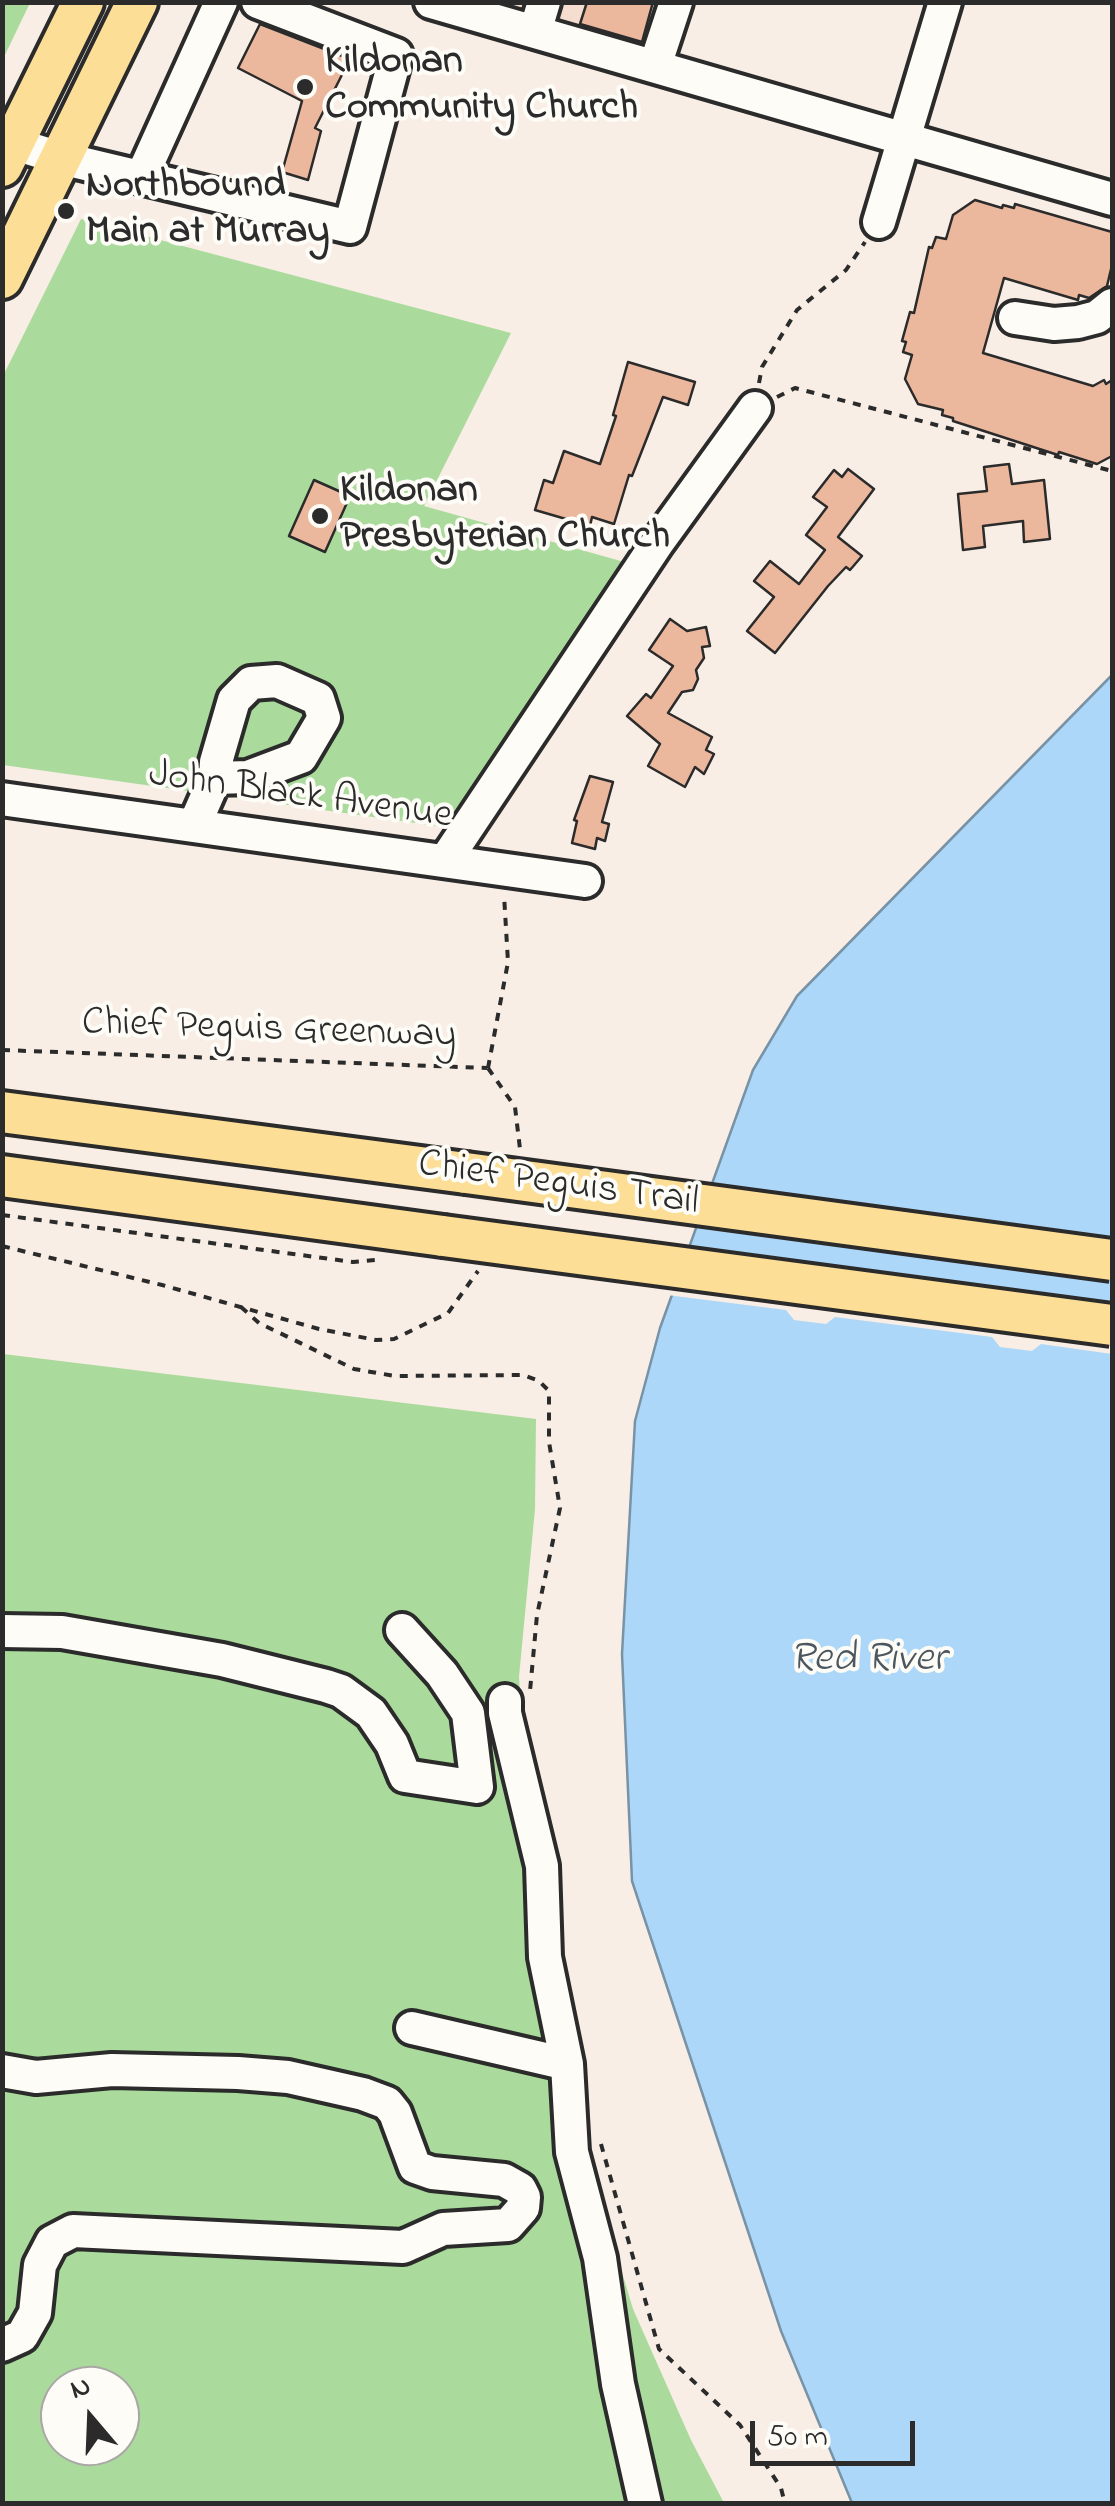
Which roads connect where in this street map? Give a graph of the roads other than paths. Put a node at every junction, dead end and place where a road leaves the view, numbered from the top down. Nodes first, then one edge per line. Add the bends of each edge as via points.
1 (83, 2) edge
2 (137, 2) edge
3 (221, 2) edge
4 (258, 2) edge
5 (431, 2) edge
6 (676, 2) edge
7 (945, 2) edge
8 (482, 10) edge
9 (540, 17) edge
10 (654, 66) junction
11 (906, 138) junction
12 (6, 149) edge
13 (60, 158) junction
14 (142, 176) junction
15 (1112, 199) edge
16 (879, 222) road end
17 (2, 278) edge
18 (1112, 306) edge
19 (1015, 318) dead end
20 (755, 408) road end
21 (215, 778) dead end
22 (2, 799) edge
23 (194, 826) junction
24 (445, 861) junction
25 (584, 881) dead end
26 (2, 1112) edge
27 (2, 1176) edge
28 (1112, 1260) edge
29 (1112, 1324) edge
30 (402, 1630) dead end
31 (2, 1631) edge
32 (517, 1698) road end
33 (412, 2028) dead end
34 (567, 2064) junction
35 (2, 2071) edge
36 (2, 2346) edge
37 (645, 2504) edge

1 - 12 main road
2 - 13 main road
3 - 14 street
4 - 14 street via 396,55 350,227
5 - 8 street
6 - 10 street
7 - 11 street
8 - 9 street
9 - 10 street
10 - 11 street
11 - 15 street
11 - 16 street
12 - 13 street
13 - 14 street
13 - 17 main road
18 - 19 street via 1078,322
20 - 24 street
21 - 23 street
22 - 23 street, John Black Avenue
23 - 24 street, John Black Avenue
24 - 25 street, John Black Avenue
26 - 28 main road, Chief Peguis Trail, bridge
27 - 29 main road, Chief Peguis Trail, bridge
30 - 31 street via 468,1713 477,1787 405,1776 371,1713 326,1686 62,1632
32 - 34 street via 505,1713 542,1866 546,1957
33 - 34 street
34 - 37 street via 572,2152 600,2258
35 - 36 street via 238,2073 363,2094 395,2112 415,2167 504,2180 524,2197 508,2225 443,2229 403,2247 73,2231 52,2242 40,2264 35,2313 22,2336

